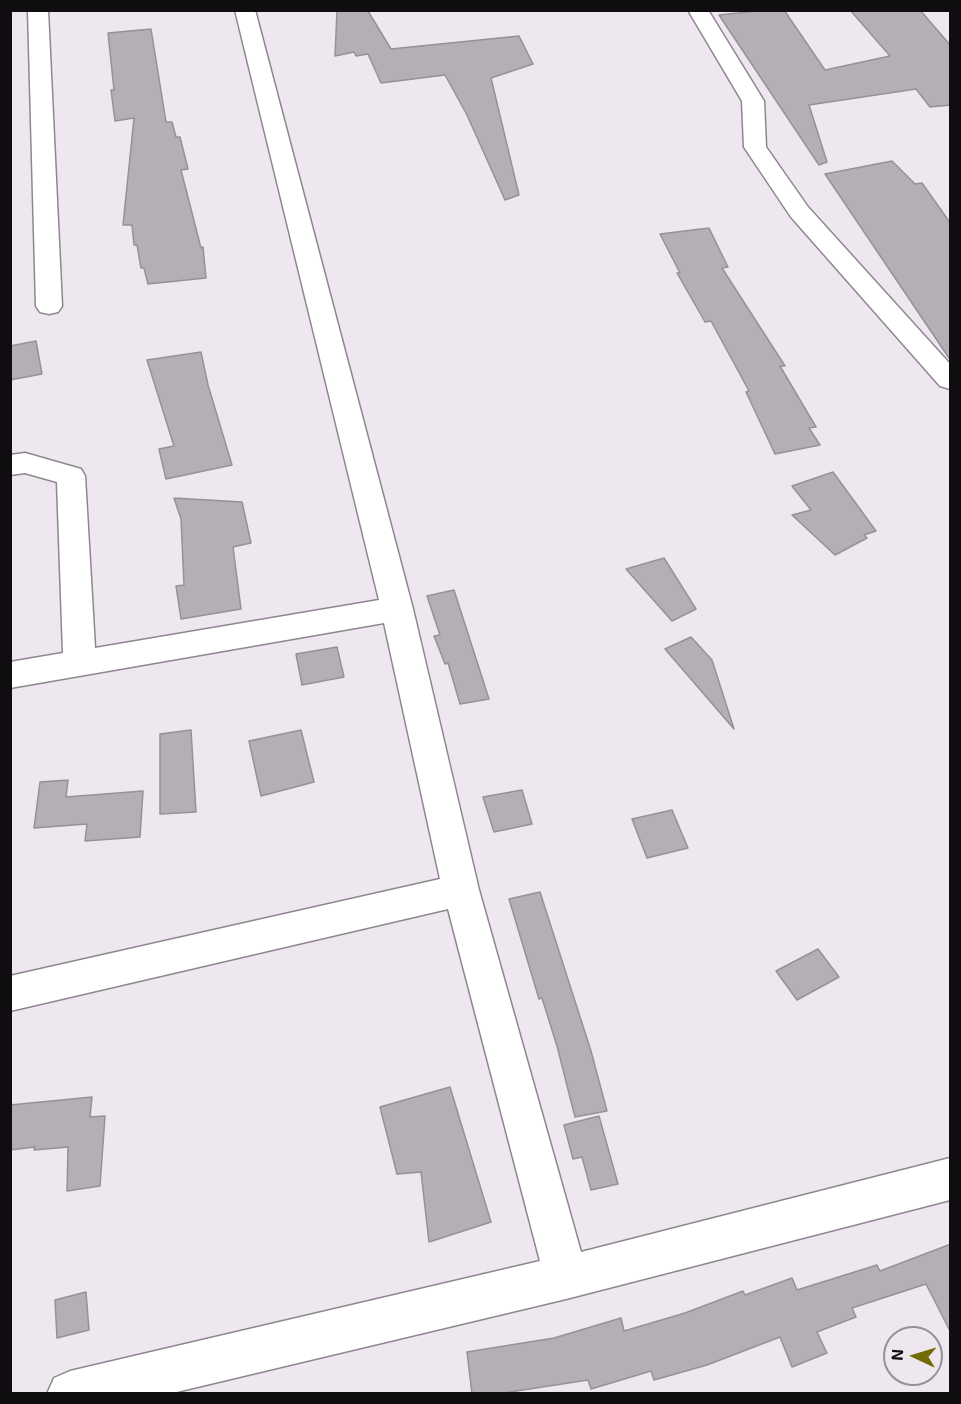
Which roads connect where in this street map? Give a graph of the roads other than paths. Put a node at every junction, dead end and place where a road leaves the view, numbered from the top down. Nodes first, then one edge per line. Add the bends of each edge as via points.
1 (38, 10) edge
2 (245, 10) edge
3 (698, 10) edge
4 (49, 306) dead end
5 (951, 380) edge
6 (10, 465) edge
7 (397, 609) junction
8 (80, 663) junction
9 (10, 675) edge
10 (461, 890) junction
11 (10, 994) edge
12 (951, 1179) edge
13 (566, 1277) junction
14 (70, 1394) edge

1 - 4 street
2 - 7 street
3 - 5 street via 753,101 756,147 799,212
6 - 8 street via 25,464 71,476
7 - 8 street
7 - 10 street
8 - 9 street
10 - 11 street
10 - 13 street
12 - 13 street
13 - 14 street

